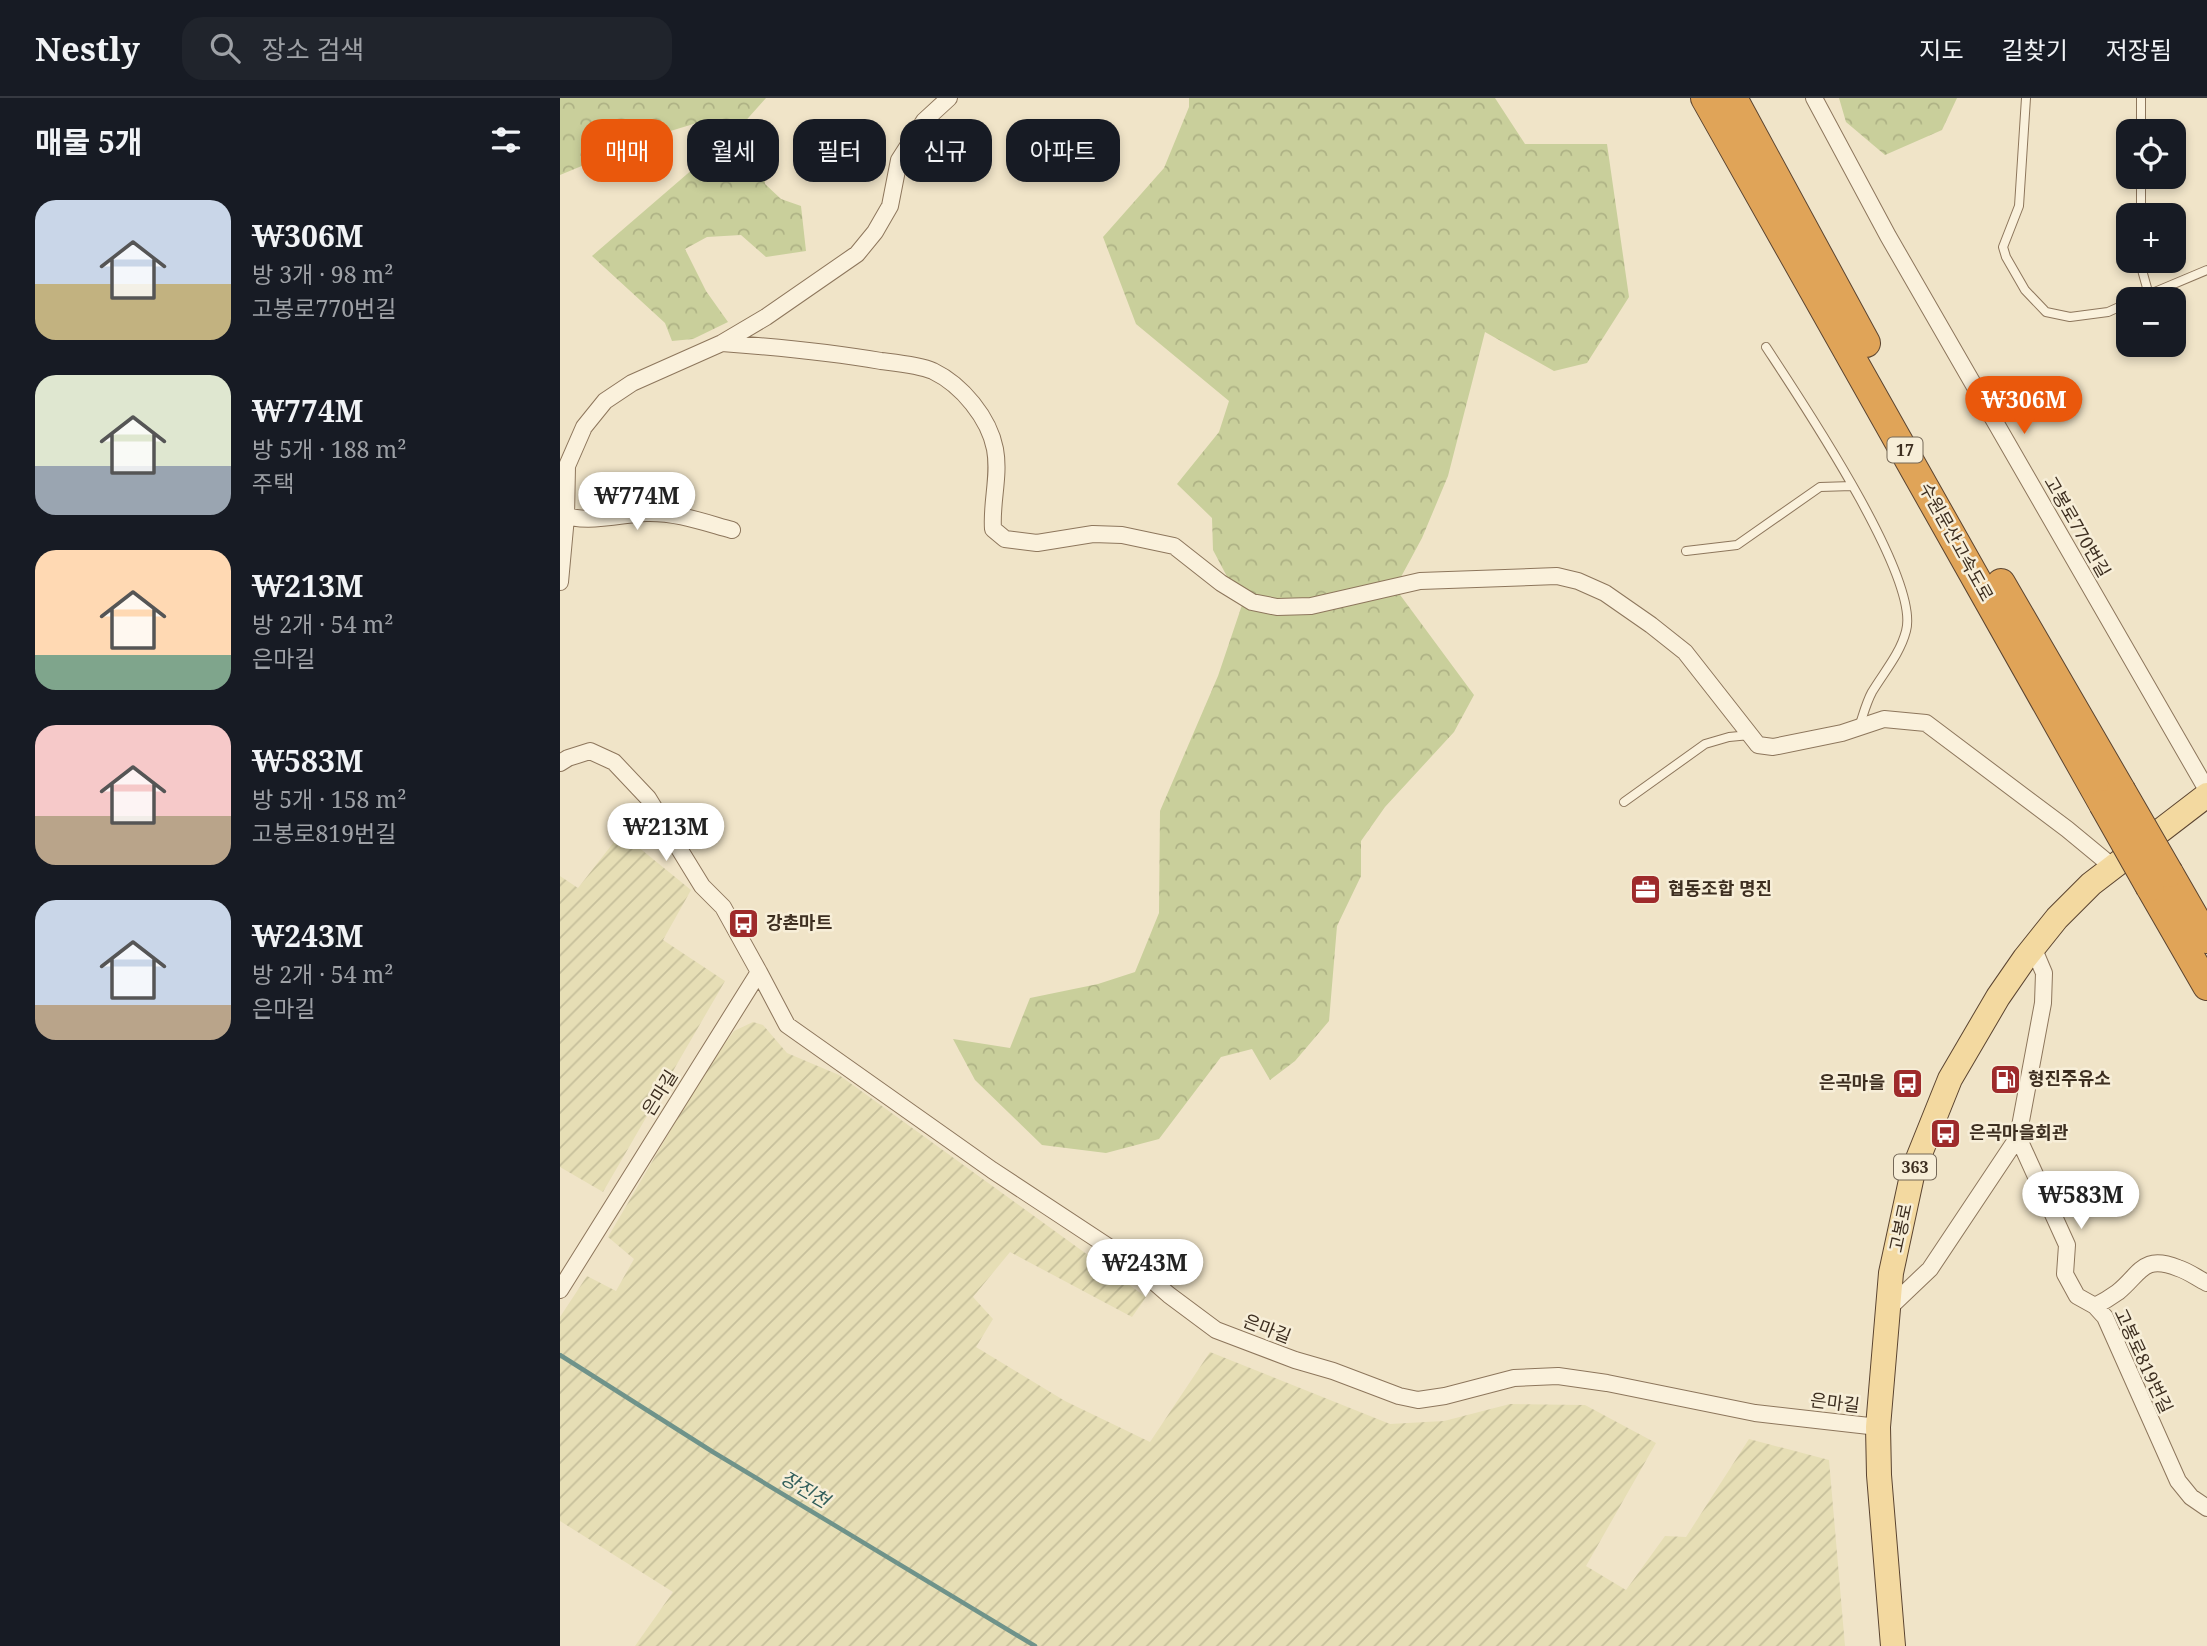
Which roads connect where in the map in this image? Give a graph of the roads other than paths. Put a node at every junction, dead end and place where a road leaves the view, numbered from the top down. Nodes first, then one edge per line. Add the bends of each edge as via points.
1 (949, 98) edge
2 (1704, 98) edge
3 (1733, 98) edge
4 (1814, 98) edge
5 (2026, 98) edge
6 (2141, 98) edge
7 (2141, 119) edge
8 (2207, 270) edge
9 (2168, 287) edge
10 (2116, 308) edge
11 (722, 343) junction
12 (1766, 346) dead end
13 (1852, 486) junction
14 (563, 514) edge
15 (732, 530) dead end
16 (1686, 551) dead end
17 (560, 582) edge
18 (1859, 727) junction
19 (1750, 735) junction
20 (560, 763) edge
21 (2207, 793) edge
22 (2112, 797) junction
23 (1624, 803) dead end
24 (2113, 867) junction
25 (2160, 880) junction
26 (2207, 939) edge
27 (2033, 947) junction
28 (759, 972) junction
29 (2207, 986) edge
30 (2018, 1137) junction
31 (2207, 1283) edge
32 (560, 1290) edge
33 (2095, 1307) junction
34 (1888, 1309) junction
35 (1878, 1427) junction
36 (2207, 1508) edge
37 (1893, 1646) edge

1 - 11 street via 924,121 899,160 890,206 857,254
2 - 22 highway, 수원문산고속도로 / 17
3 - 22 highway, 수원문산고속도로 / 17
4 - 21 street, 고봉로770번길 via 1888,236
5 - 10 lane via 2019,206 2003,247 2006,257 2025,290 2046,312 2070,317
6 - 7 lane
8 - 9 lane
11 - 14 street via 632,383 605,401 584,428 567,466
11 - 19 street via 894,363 933,371 949,382 967,397 995,447 993,529 1005,540 1037,544 1093,534 1122,535 1174,546 1252,602 1277,607 1311,606 1420,581 1557,576 1605,593 1685,652
12 - 13 lane
13 - 16 lane via 1820,487 1737,544
13 - 18 lane via 1894,568 1905,600 1907,630
14 - 15 street via 585,519 675,514
14 - 17 street
18 - 19 street via 1773,747 1758,745
18 - 24 street via 1884,719 1926,723
19 - 23 lane via 1705,744
20 - 28 street, 은마길 via 590,751 614,762 648,798 702,886 723,907
21 - 24 main road, 고봉로 / 363
22 - 25 highway, 수원문산고속도로 / 17, bridge
24 - 27 main road, 고봉로 / 363 via 2091,884
25 - 26 highway, 수원문산고속도로 / 17
25 - 29 highway, 수원문산고속도로 / 17
27 - 30 street via 2044,973 2043,1003
27 - 34 main road, 고봉로 / 363 via 1997,997 1950,1079 1913,1171
28 - 32 street, 은마길
28 - 35 street, 은마길 via 787,1025 1130,1261 1216,1330 1418,1400 1514,1378 1558,1376 1755,1412
30 - 33 street, 고봉로819번길 via 2067,1245 2065,1274 2077,1296
30 - 34 street via 1930,1269
31 - 33 street via 2163,1263 2148,1265
33 - 36 street, 고봉로819번길 via 2105,1317 2178,1481
34 - 35 main road, 고봉로 / 363
35 - 37 main road, 고봉로 / 363

